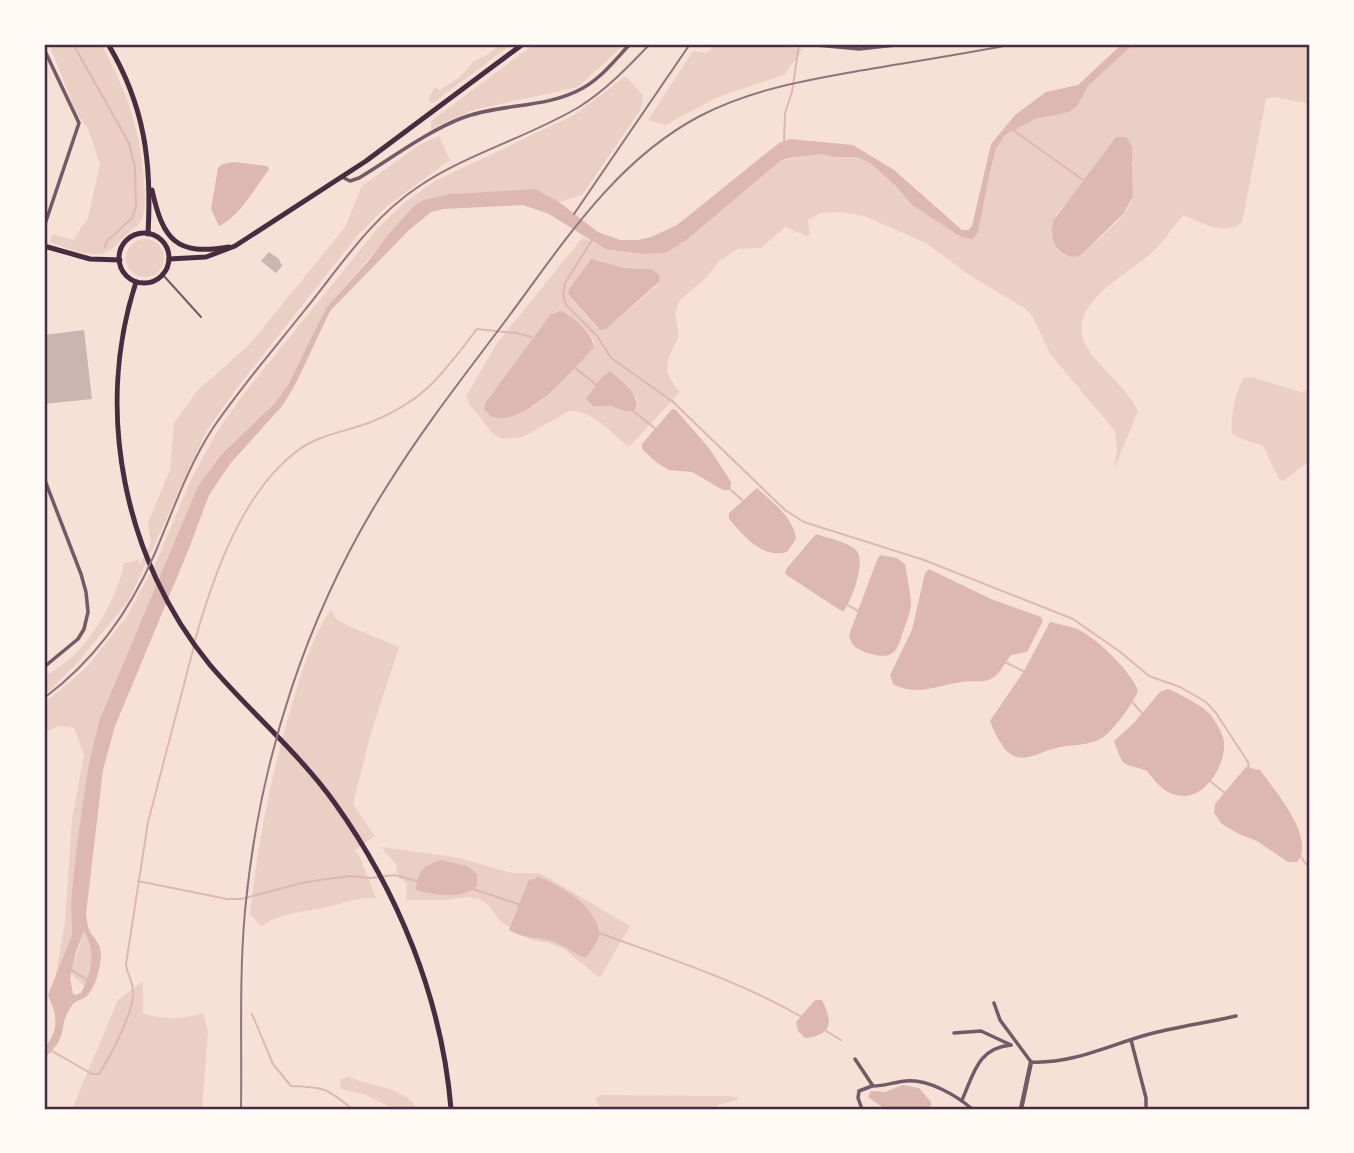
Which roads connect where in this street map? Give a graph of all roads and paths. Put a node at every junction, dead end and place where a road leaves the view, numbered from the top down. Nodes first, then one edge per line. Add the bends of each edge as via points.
1 (108, 44) edge
2 (523, 44) edge
3 (630, 44) edge
4 (806, 44) edge
5 (905, 44) edge
6 (878, 46) edge
7 (44, 49) edge
8 (342, 177) junction
9 (150, 178) junction
10 (44, 227) edge
11 (148, 234) junction
12 (44, 246) edge
13 (235, 246) junction
14 (169, 258) junction
15 (120, 260) junction
16 (163, 275) junction
17 (136, 282) junction
18 (201, 317) dead end
19 (44, 478) edge
20 (44, 667) edge
21 (993, 1003) dead end
22 (1236, 1016) dead end
23 (954, 1033) dead end
24 (1131, 1040) junction
25 (1011, 1045) junction
26 (1020, 1048) junction
27 (855, 1059) dead end
28 (1031, 1062) junction
29 (873, 1086) junction
30 (962, 1100) junction
31 (451, 1109) edge
32 (862, 1109) edge
33 (972, 1109) edge
34 (1021, 1109) edge
35 (1146, 1109) edge

1 - 9 main road via 137,108
2 - 8 main road
3 - 8 street via 582,89 461,118 359,178 350,181
4 - 6 street
5 - 6 street
7 - 10 street via 79,123
8 - 13 main road
9 - 11 main road
9 - 13 main road via 159,218 174,239 202,250
11 - 14 main road via 162,240
11 - 15 main road via 126,242
12 - 15 main road via 90,259
13 - 14 main road via 206,257
14 - 16 main road
15 - 17 main road via 124,273
16 - 17 main road via 153,282
16 - 18 lane
17 - 31 main road via 121,335 116,394 121,463 144,548 189,636 333,800 386,884 431,1003
19 - 20 street via 81,574 89,612 78,639
21 - 26 street
22 - 24 street
23 - 25 street via 981,1031
24 - 28 street via 1073,1059
24 - 35 street
25 - 26 street
25 - 30 street via 987,1051
26 - 28 street
27 - 29 street
28 - 34 street
29 - 30 street via 918,1082
29 - 32 street via 859,1091
30 - 33 street

